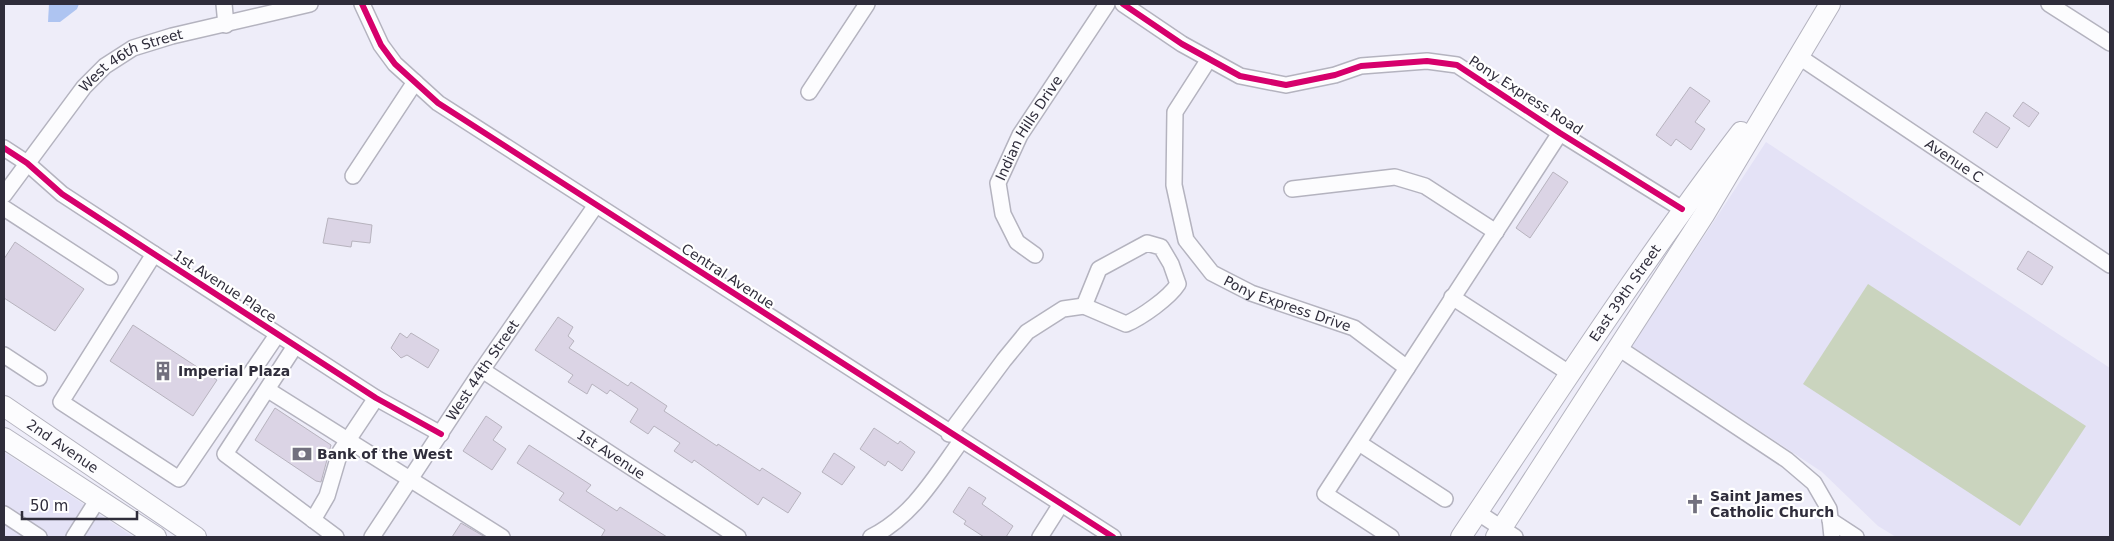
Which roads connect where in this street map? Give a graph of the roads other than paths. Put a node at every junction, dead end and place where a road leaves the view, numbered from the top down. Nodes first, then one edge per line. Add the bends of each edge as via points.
1 (224, 4) edge
2 (310, 4) edge
3 (362, 4) edge
4 (867, 4) edge
5 (1107, 4) edge
6 (1123, 4) edge
7 (1830, 4) edge
8 (2049, 4) edge
9 (226, 25) junction
10 (2110, 43) edge
11 (1798, 56) junction
12 (1209, 59) junction
13 (415, 82) junction
14 (809, 92) dead end
15 (1560, 133) junction
16 (4, 148) edge
17 (27, 162) junction
18 (353, 176) dead end
19 (1292, 189) dead end
20 (4, 196) edge
21 (596, 205) junction
22 (4, 208) edge
23 (1682, 209) junction
24 (1496, 232) junction
25 (154, 254) junction
26 (1034, 256) dead end
27 (2110, 265) edge
28 (110, 277) dead end
29 (1452, 297) junction
30 (1084, 306) junction
31 (277, 335) junction
32 (295, 346) junction
33 (1617, 347) junction
34 (4, 355) edge
35 (1407, 368) junction
36 (482, 370) junction
37 (1569, 373) junction
38 (40, 378) dead end
39 (268, 390) junction
40 (376, 398) junction
41 (4, 406) edge
42 (441, 434) junction
43 (4, 438) edge
44 (955, 438) junction
45 (347, 441) junction
46 (1358, 442) junction
47 (410, 480) junction
48 (98, 499) junction
49 (1445, 499) dead end
50 (1061, 504) junction
51 (1477, 512) junction
52 (4, 514) edge
53 (313, 520) junction
54 (1830, 520) junction
55 (1504, 534) edge
56 (39, 537) edge
57 (74, 537) edge
58 (156, 537) edge
59 (196, 537) edge
60 (336, 537) edge
61 (372, 537) edge
62 (502, 537) edge
63 (738, 537) edge
64 (871, 537) edge
65 (1040, 537) edge
66 (1113, 537) edge
67 (1391, 537) edge
68 (1461, 537) edge
69 (1832, 537) edge
70 (1856, 537) edge

1 - 9 street
2 - 9 street, West 46th Street
3 - 13 street, Central Avenue via 381,45 395,64
4 - 14 street
5 - 26 street, Indian Hills Drive via 1020,135 998,183 1002,214 1017,242
6 - 12 street, Pony Express Road
7 - 11 main road, East 39th Street
8 - 10 street
9 - 17 street, West 46th Street via 133,48 105,66 84,87
11 - 23 main road, East 39th Street
11 - 27 street, Avenue C
11 - 33 main road, East 39th Street via 1704,215
12 - 15 street, Pony Express Road via 1240,76 1286,85 1362,66 1427,62 1457,65
12 - 35 street, Pony Express Drive via 1174,112 1174,185 1186,240 1212,273 1251,293 1354,328
13 - 18 street
13 - 21 street, Central Avenue via 438,103
15 - 23 street, Pony Express Road
15 - 24 street
16 - 17 street, 1st Avenue Place
17 - 20 street, West 46th Street
17 - 25 street, 1st Avenue Place via 62,194
19 - 24 street via 1395,176 1425,186
21 - 36 street, West 44th Street
21 - 44 street, Central Avenue
22 - 28 street
23 - 37 main road, East 39th Street
24 - 29 street
25 - 31 street, 1st Avenue Place
25 - 31 street via 60,402 179,479
29 - 35 street
29 - 37 street
30 - 30 street via 1126,324 1141,318 1174,292 1178,284 1161,247 1147,243 1099,269
30 - 44 street via 1063,309 1027,332 1004,360
31 - 32 street, 1st Avenue Place
32 - 39 street
32 - 40 street, 1st Avenue Place
33 - 54 street via 1788,460 1814,483 1829,509
33 - 55 main road, East 39th Street
34 - 38 street
35 - 46 street
36 - 42 street, West 44th Street
36 - 63 street, 1st Avenue
37 - 51 main road, East 39th Street
39 - 45 street
39 - 53 street via 225,454
40 - 42 street, 1st Avenue Place
40 - 45 street
41 - 59 main road, 2nd Avenue
42 - 47 street, West 44th Street
43 - 48 main road, 2nd Avenue
44 - 50 street, Central Avenue
44 - 64 street via 913,506
45 - 47 street
45 - 53 street via 340,452 327,496
46 - 49 street
46 - 67 street via 1325,494
47 - 61 street, West 44th Street
47 - 62 street
48 - 57 street
48 - 58 main road, 2nd Avenue
50 - 65 street
50 - 66 street, Central Avenue
51 - 55 street
51 - 68 main road, East 39th Street
52 - 56 street
53 - 60 street
54 - 69 street
54 - 70 street

